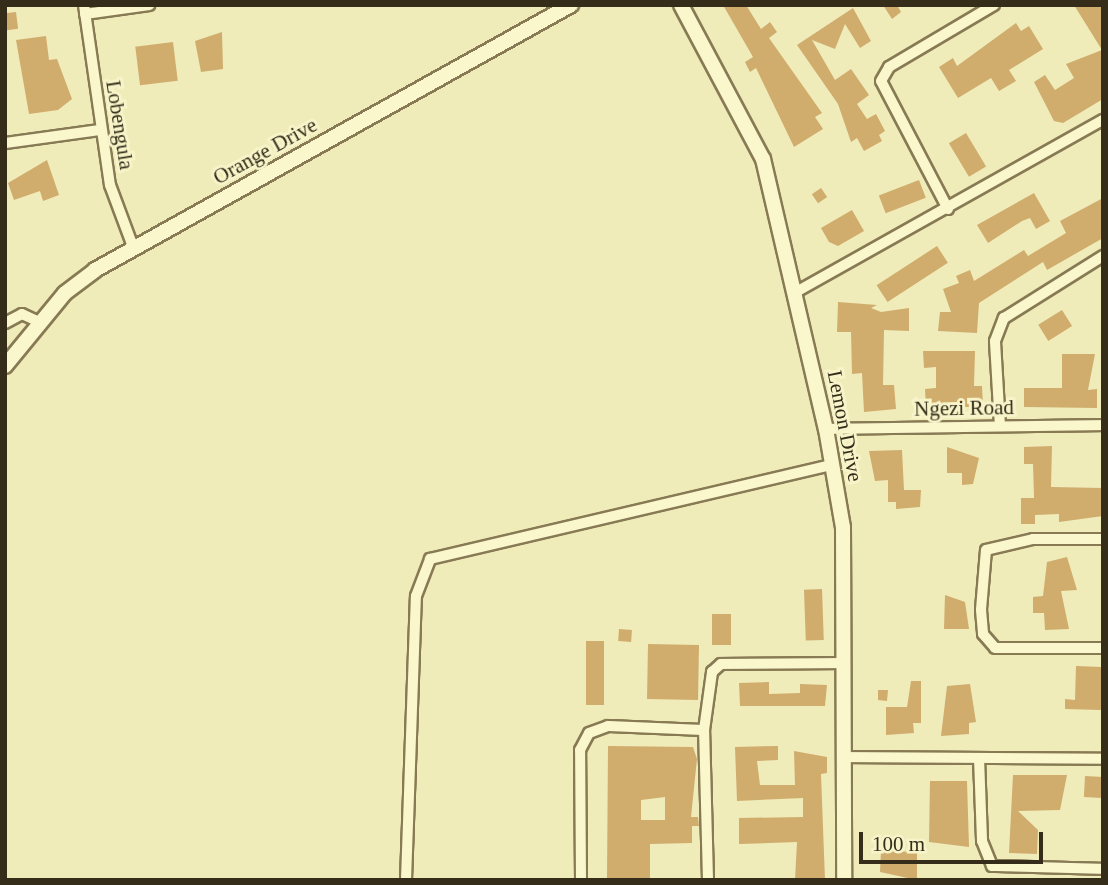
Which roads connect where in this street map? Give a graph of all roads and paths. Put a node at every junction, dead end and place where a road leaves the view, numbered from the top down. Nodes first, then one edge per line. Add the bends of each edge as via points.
1 (149, 5) edge
2 (571, 5) edge
3 (681, 5) edge
4 (994, 5) edge
5 (84, 10) edge
6 (1103, 120) edge
7 (100, 130) junction
8 (5, 143) edge
9 (948, 209) junction
10 (133, 247) junction
11 (1103, 256) edge
12 (796, 292) junction
13 (38, 321) junction
14 (5, 323) edge
15 (5, 366) edge
16 (1103, 425) edge
17 (1000, 426) junction
18 (826, 429) junction
19 (832, 464) junction
20 (1103, 539) edge
21 (1103, 648) edge
22 (843, 663) junction
23 (704, 730) junction
24 (843, 757) junction
25 (979, 758) junction
26 (1103, 758) edge
27 (1103, 869) edge
28 (406, 880) edge
29 (582, 880) edge
30 (708, 880) edge
31 (844, 880) edge

1 - 5 street
2 - 10 street, Orange Drive
3 - 12 street, Lemon Drive via 763,159
4 - 9 street via 888,67 881,80
5 - 7 street, Lobengula
6 - 9 street
7 - 8 street
7 - 10 street, Lobengula via 110,185
9 - 12 street
10 - 13 street, Orange Drive via 75,285
11 - 17 street via 1004,318 995,341
12 - 18 street, Lemon Drive
13 - 14 street via 22,314
13 - 15 street, Orange Drive
16 - 17 street, Ngezi Road
17 - 18 street, Ngezi Road
18 - 19 street, Lemon Drive
19 - 22 street, Lemon Drive via 843,527
19 - 28 street via 430,559 416,596
20 - 21 street via 1033,539 986,550 981,610 983,634 995,648
22 - 23 street via 721,664 709,679
22 - 24 street, Lemon Drive
23 - 29 street via 608,726 589,733 580,750
23 - 30 street
24 - 25 street
24 - 31 street, Lemon Drive
25 - 26 street
25 - 27 street via 982,841 992,866

